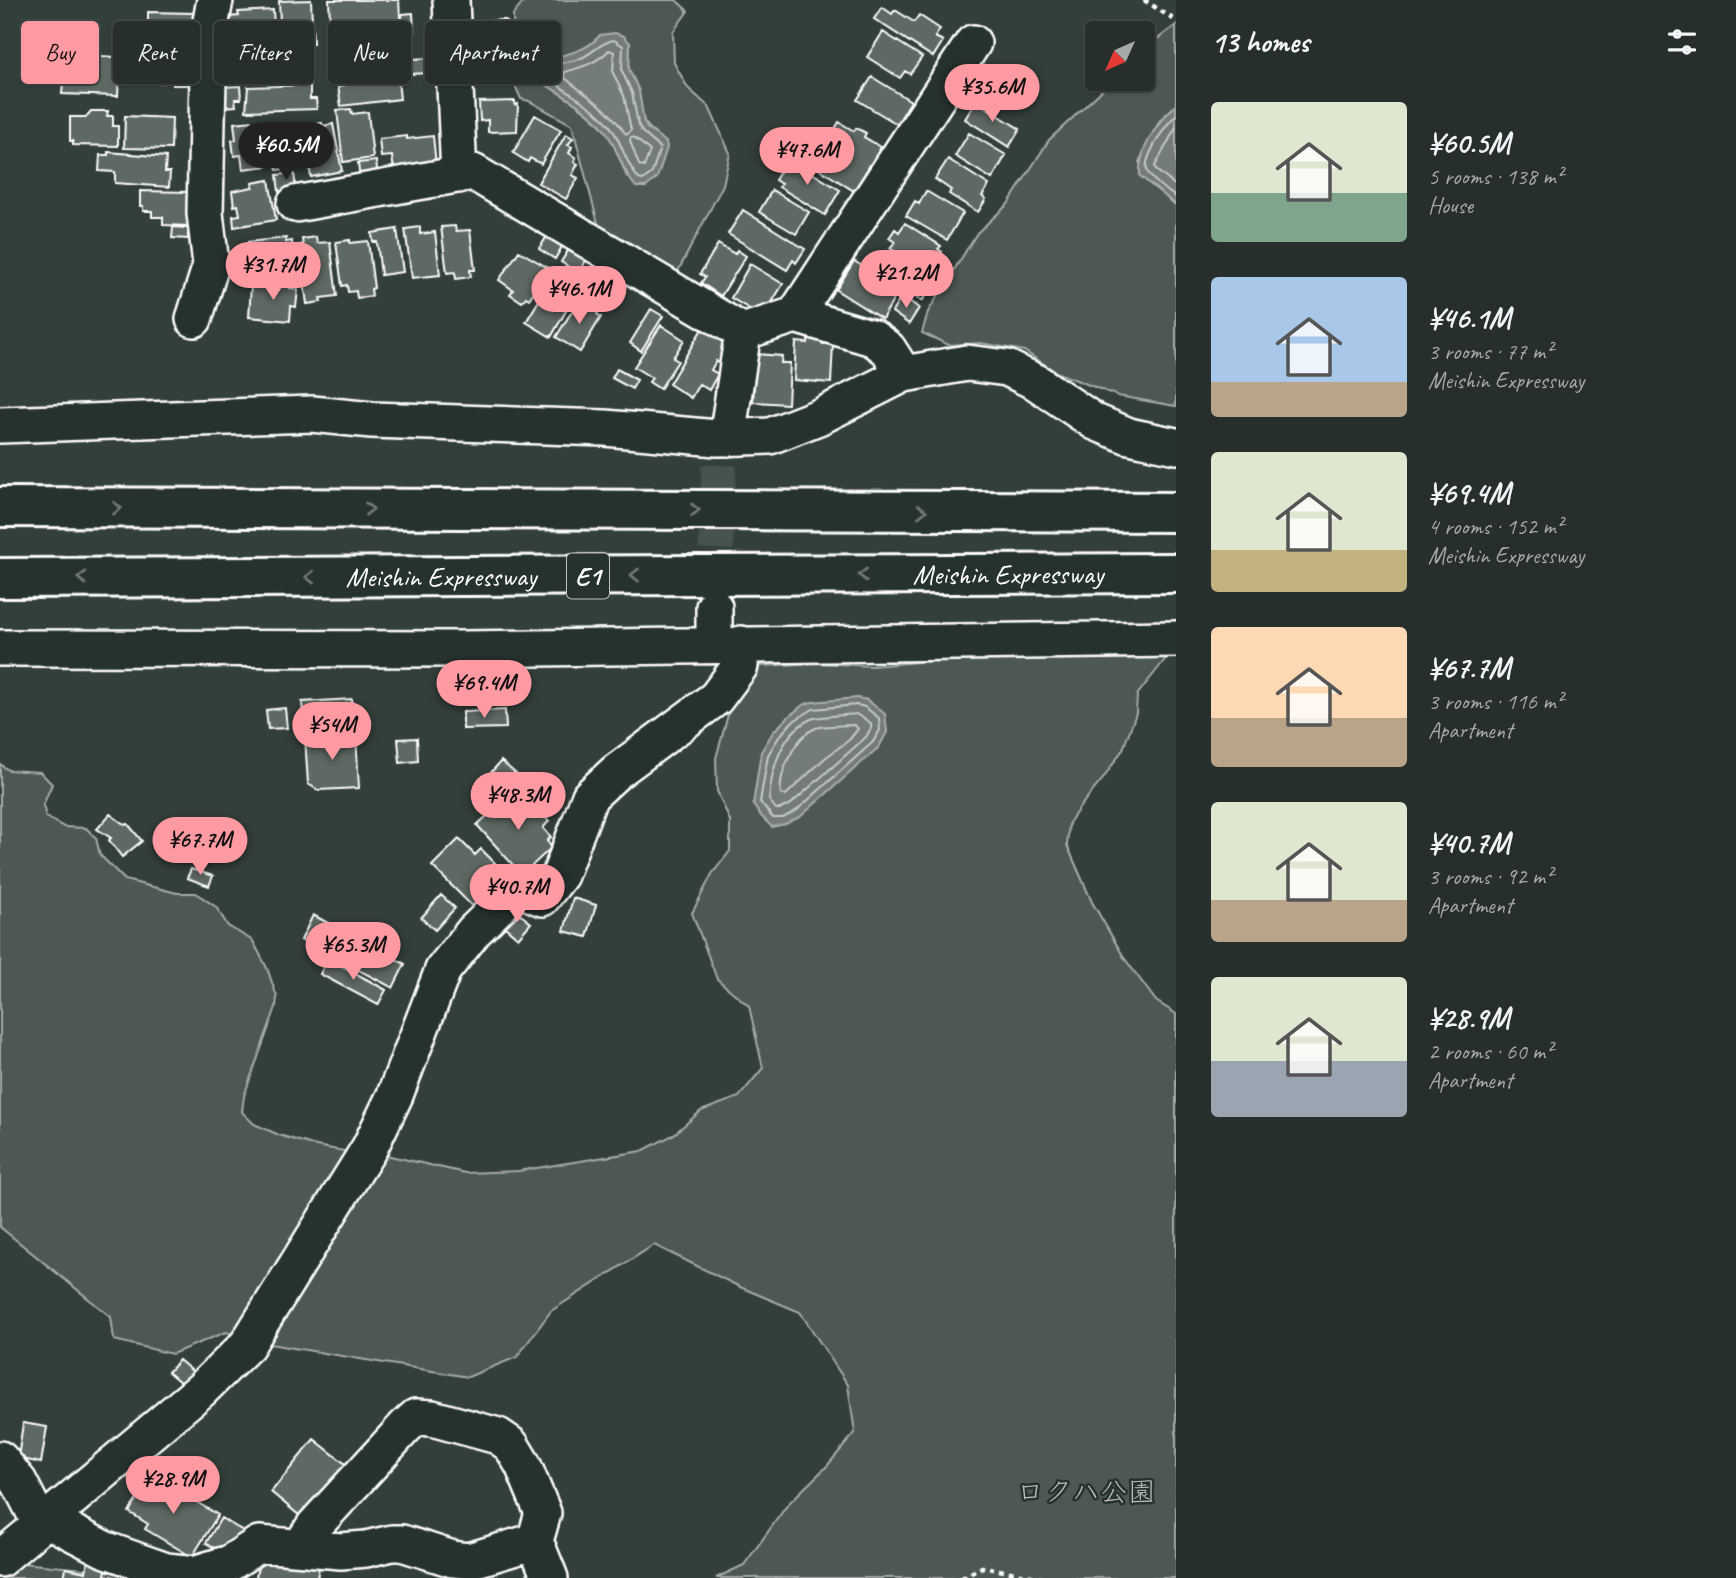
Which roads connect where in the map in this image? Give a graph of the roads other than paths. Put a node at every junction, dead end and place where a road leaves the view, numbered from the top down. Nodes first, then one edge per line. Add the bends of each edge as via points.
1 (215, 0) edge
2 (451, 0) edge
3 (973, 43) dead end
4 (459, 174) junction
5 (295, 204) dead end
6 (795, 315) junction
7 (194, 319) dead end
8 (743, 332) junction
9 (904, 374) junction
10 (0, 425) edge
11 (1176, 446) edge
12 (721, 447) junction
13 (0, 507) edge
14 (1176, 512) edge
15 (1176, 573) edge
16 (0, 578) edge
17 (714, 607) tunnel mouth
18 (1176, 639) edge
19 (728, 645) junction
20 (0, 648) edge
21 (0, 1459) edge
22 (44, 1522) junction
23 (535, 1541) junction
24 (301, 1546) junction
25 (0, 1559) edge
26 (551, 1578) edge

1 - 7 street via 209,32 205,213 211,265
2 - 4 street
3 - 6 street
4 - 5 street
4 - 8 street via 472,172
6 - 8 street
6 - 9 street via 873,338 888,349
8 - 12 street
9 - 11 street via 967,363 1007,368 1037,382 1096,422 1129,436
9 - 12 street via 821,416 770,436
10 - 12 street via 312,414 605,428
13 -> 14 highway
15 -> 16 highway, Meishin Expressway / E1
17 - 19 street
18 - 19 street
19 - 20 street
19 - 22 street via 740,666 716,698 590,796 559,874 542,898 526,891 513,893 443,970 370,1146 247,1346
21 - 22 street
22 - 24 street via 166,1572 194,1574 230,1563 259,1544
22 - 25 street
23 - 24 street via 469,1561 402,1543 341,1551
23 - 24 street via 543,1513 511,1446 498,1436 416,1417 315,1525
23 - 26 street

